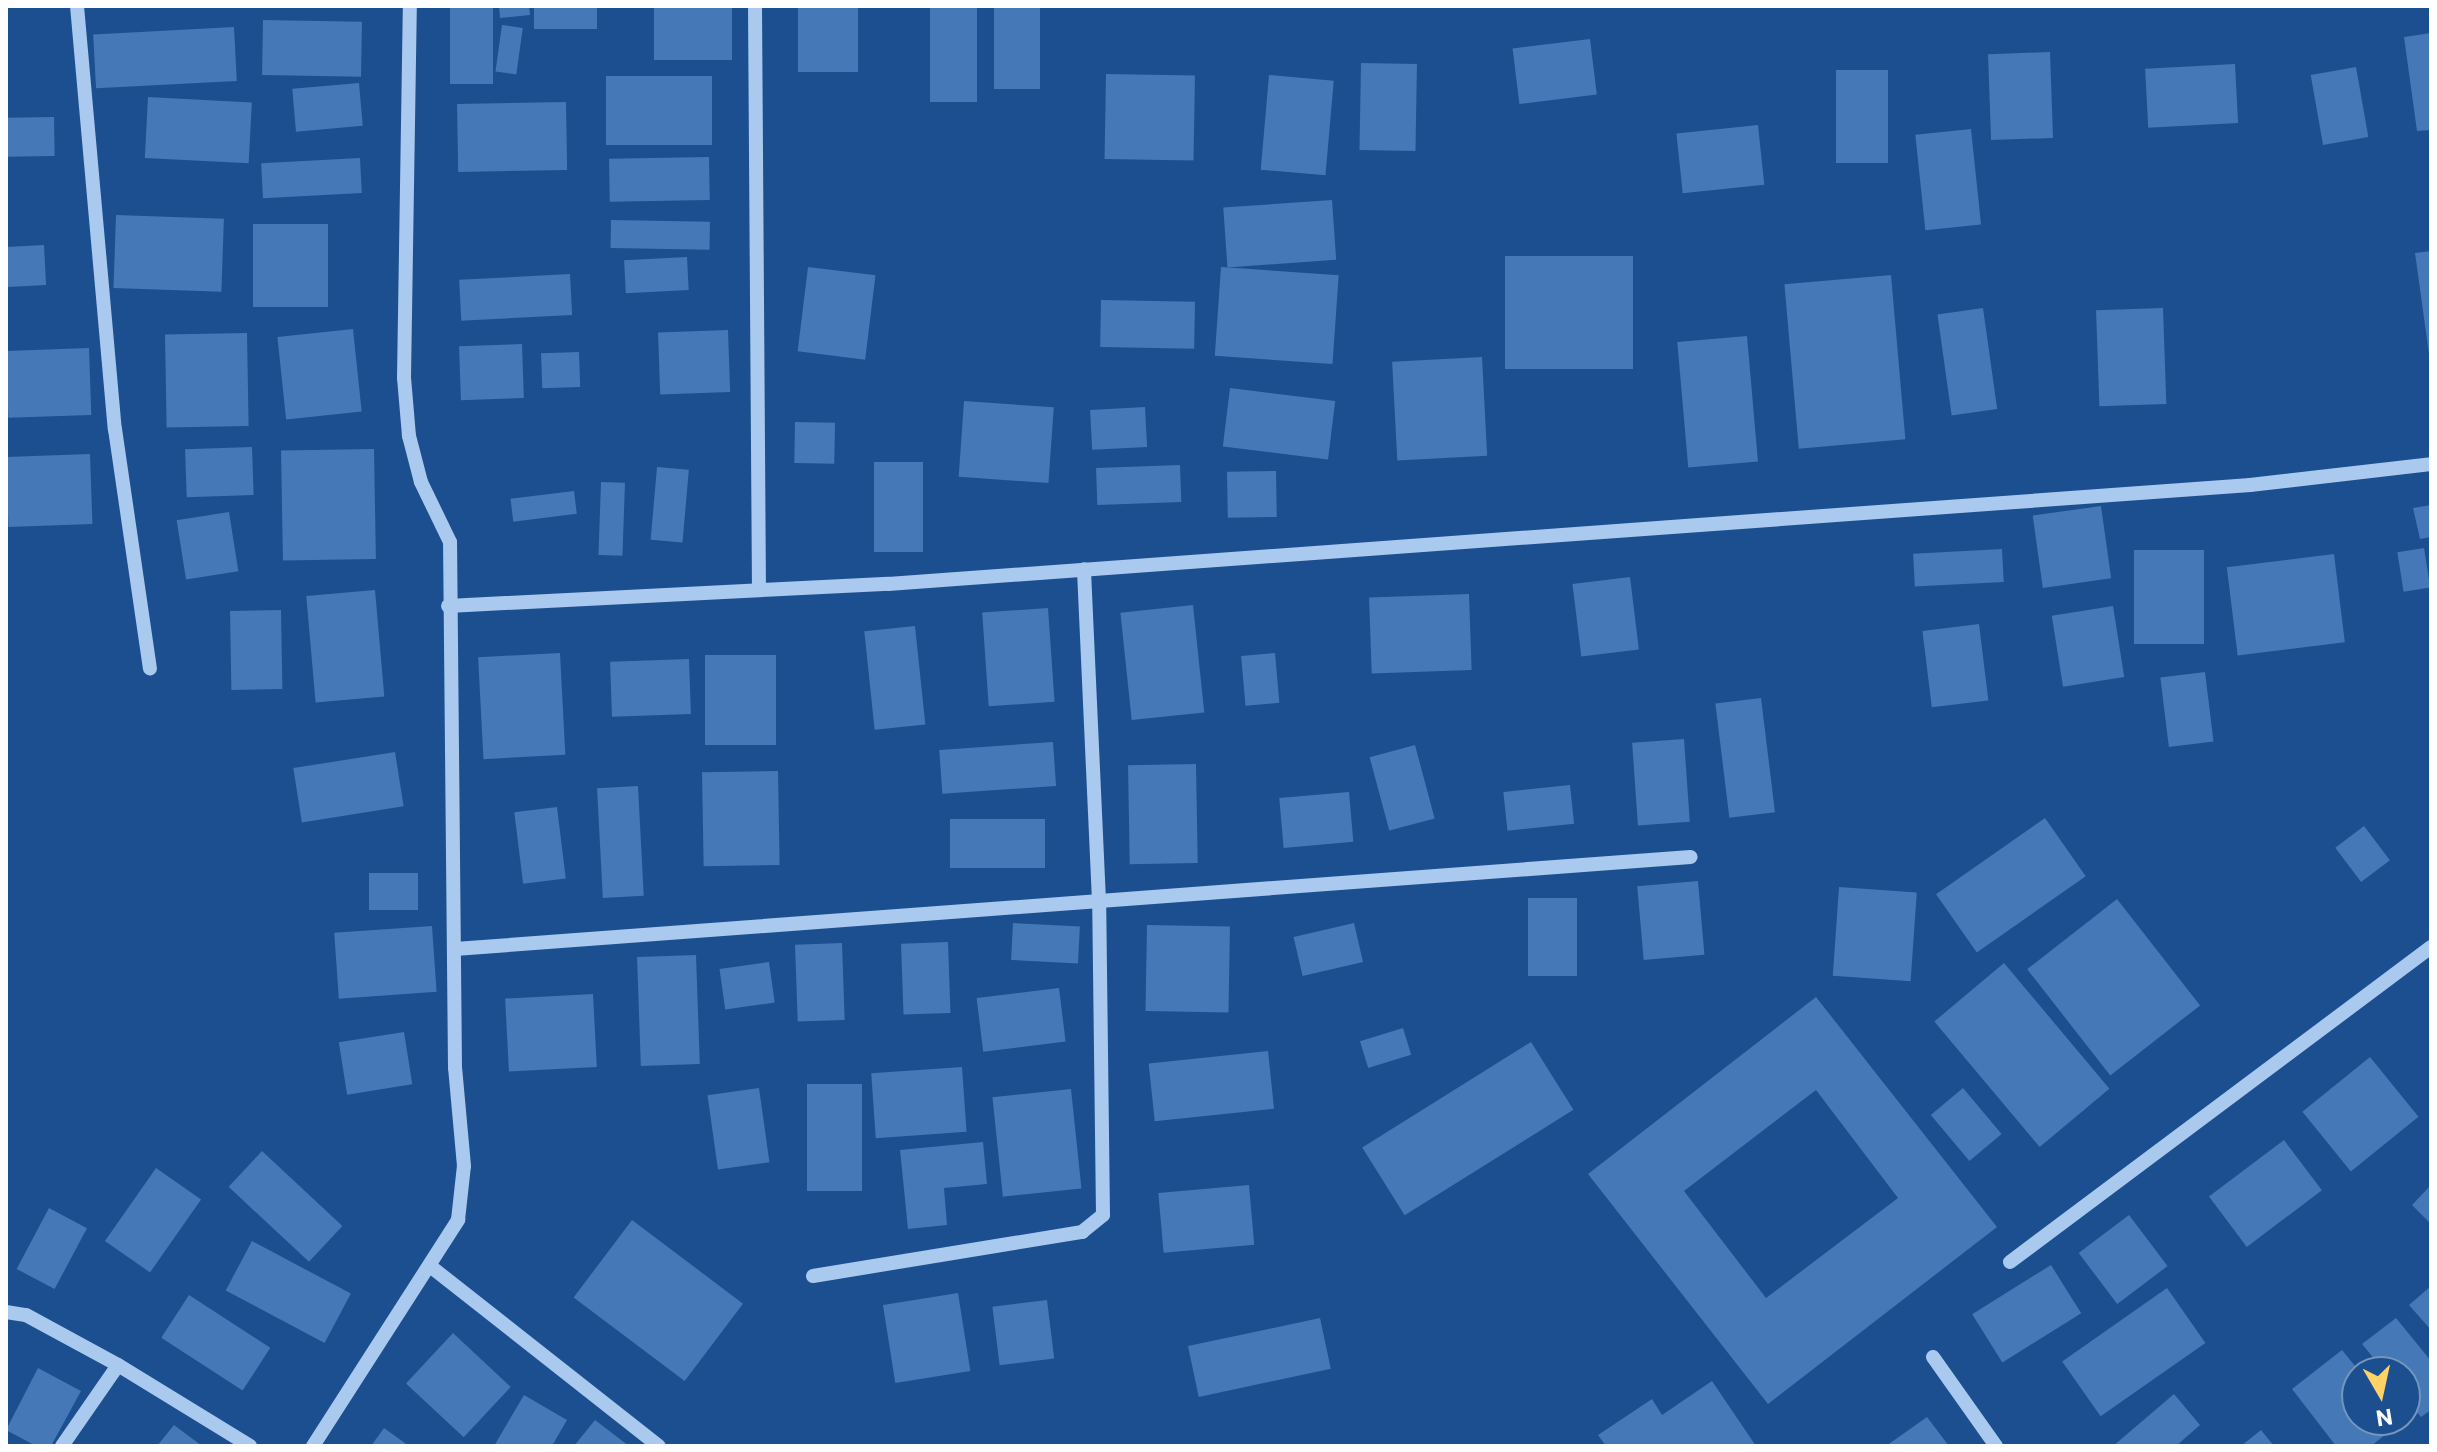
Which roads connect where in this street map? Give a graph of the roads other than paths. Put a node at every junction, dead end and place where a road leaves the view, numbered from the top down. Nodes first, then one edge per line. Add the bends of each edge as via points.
1 (77, 6) edge
2 (410, 6) edge
3 (755, 6) edge
4 (2431, 464) edge
5 (1084, 569) junction
6 (759, 590) junction
7 (448, 606) junction
8 (150, 668) dead end
9 (1691, 857) dead end
10 (1099, 901) junction
11 (2431, 947) edge
12 (455, 949) junction
13 (2010, 1262) dead end
14 (430, 1266) junction
15 (813, 1276) dead end
16 (6, 1312) edge
17 (1933, 1357) dead end
18 (118, 1365) junction
19 (62, 1446) edge
20 (250, 1446) edge
21 (313, 1446) edge
22 (659, 1446) edge
23 (1996, 1446) edge

1 - 8 street via 115,429
2 - 7 street via 404,378 409,436 421,482 450,542
3 - 6 street
4 - 5 street via 2250,485
5 - 6 street
5 - 10 street
6 - 7 street
7 - 12 street
9 - 10 street
10 - 12 street
10 - 15 street via 1103,1215 1082,1232
11 - 13 street
12 - 14 street via 455,1068 464,1166 458,1220
14 - 21 street
14 - 22 street
16 - 18 street via 26,1315
17 - 23 street
18 - 19 street
18 - 20 street

